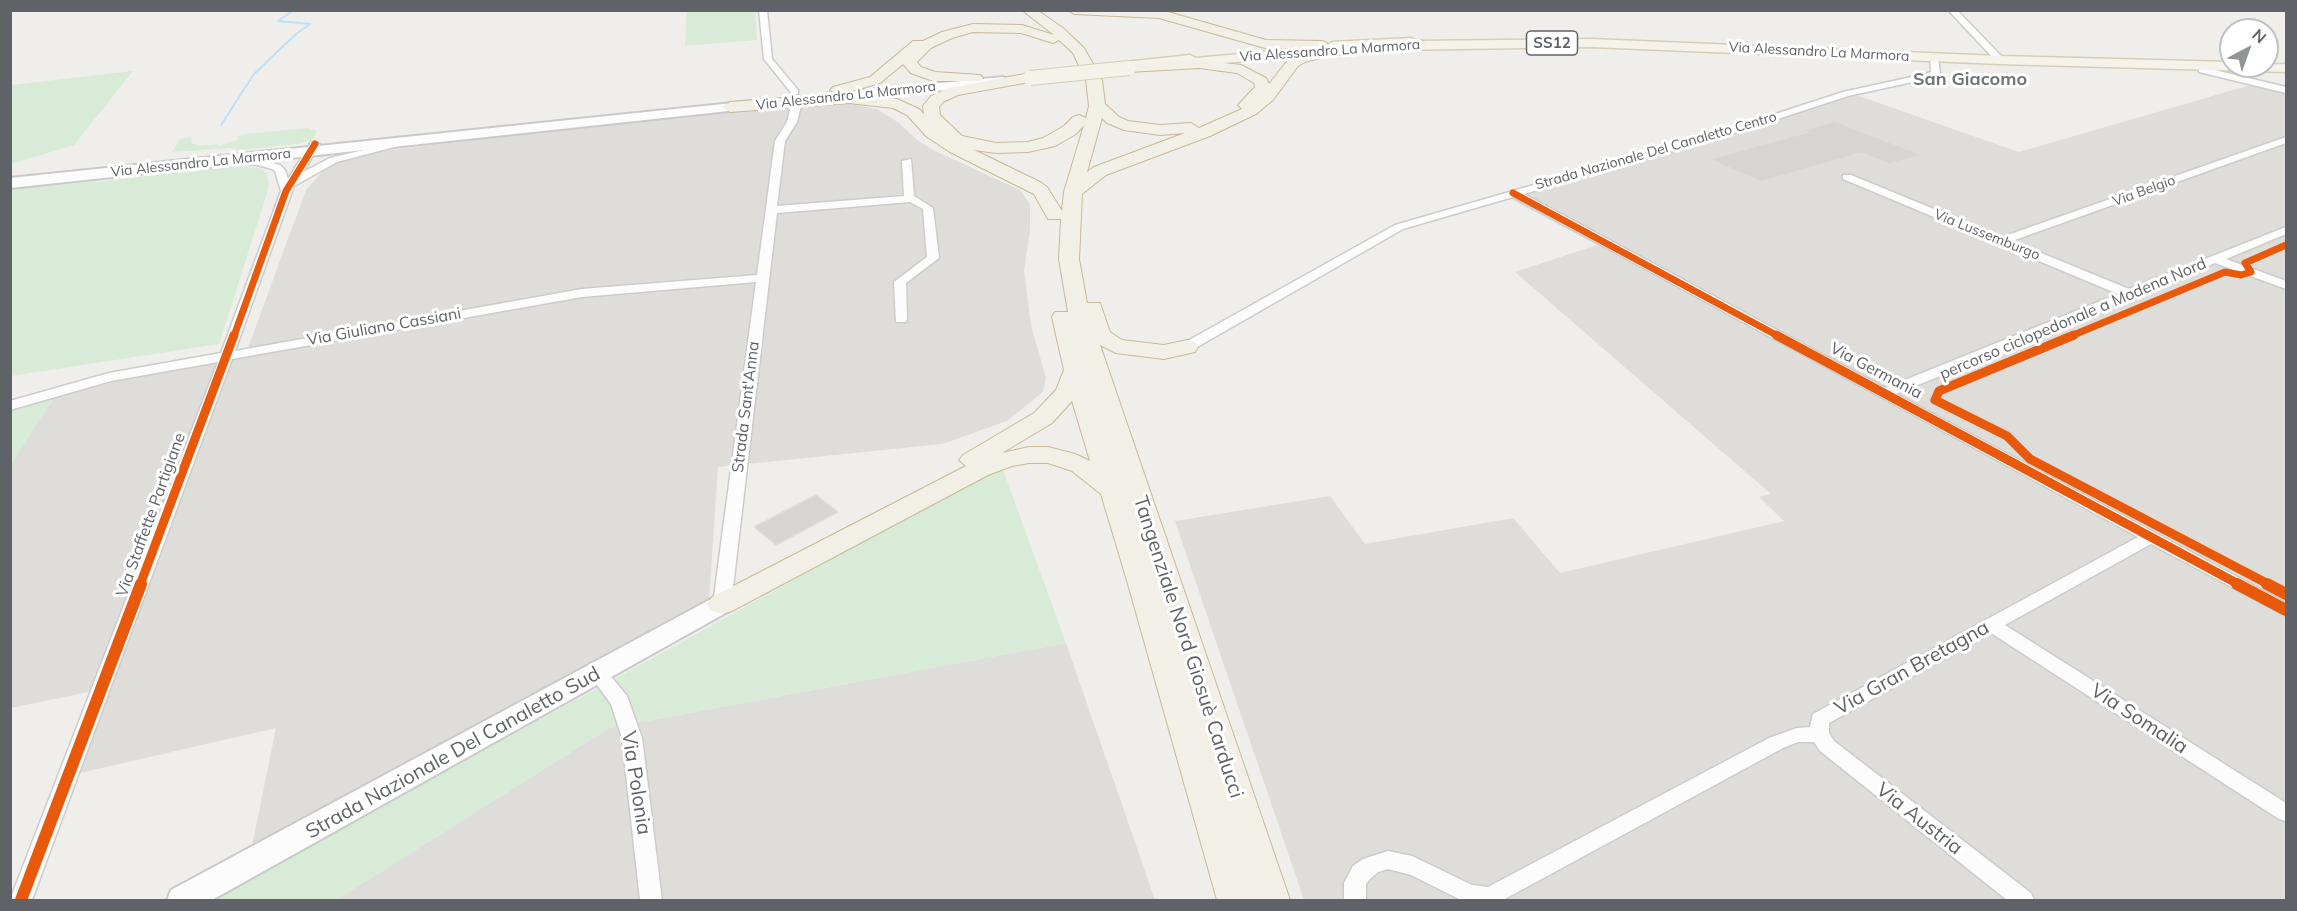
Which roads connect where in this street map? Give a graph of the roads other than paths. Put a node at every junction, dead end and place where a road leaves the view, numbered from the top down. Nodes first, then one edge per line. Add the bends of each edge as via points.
1 (764, 10) edge
2 (1016, 10) edge
3 (1028, 10) edge
4 (1074, 10) edge
5 (1952, 10) edge
6 (989, 15) dead end
7 (1060, 39) junction
8 (1391, 43) junction
9 (1421, 44) junction
10 (1683, 46) junction
11 (2000, 60) junction
12 (1935, 63) junction
13 (1127, 67) junction
14 (2286, 68) edge
15 (2202, 70) dead end
16 (1029, 76) junction
17 (2286, 90) edge
18 (819, 95) junction
19 (1097, 106) junction
20 (730, 107) junction
21 (1079, 120) junction
22 (2286, 140) edge
23 (417, 141) junction
24 (313, 148) junction
25 (227, 160) junction
26 (907, 161) dead end
27 (1847, 177) dead end
28 (10, 178) edge
29 (10, 183) edge
30 (286, 191) junction
31 (1073, 192) junction
32 (1513, 193) junction
33 (912, 200) junction
34 (771, 210) junction
35 (1054, 215) junction
36 (2286, 230) edge
37 (2001, 241) junction
38 (2216, 259) junction
39 (762, 278) junction
40 (1073, 282) junction
41 (2286, 285) edge
42 (2127, 293) junction
43 (902, 319) dead end
44 (1187, 347) joint
45 (227, 355) junction
46 (1077, 367) junction
47 (1885, 393) junction
48 (1094, 394) junction
49 (10, 406) edge
50 (1114, 491) junction
51 (2151, 537) junction
52 (722, 604) junction
53 (2286, 610) edge
54 (1992, 625) junction
55 (598, 674) junction
56 (1819, 734) junction
57 (2286, 813) edge
58 (1487, 899) edge
59 (21, 900) edge
60 (183, 900) edge
61 (651, 900) edge
62 (1236, 900) edge
63 (1271, 900) edge
64 (1355, 900) edge
65 (2023, 900) edge

1 - 34 street, Strada Sant'Anna via 768,59 786,79 795,99 792,122 780,141
2 - 7 highway
3 - 7 highway
4 - 8 highway via 1159,14 1276,46
5 - 11 street
6 - 18 highway via 918,44 875,80
7 - 13 highway via 1079,21 1133,14 1183,23 1215,34 1219,40 1215,49 1195,56
7 - 16 highway via 1022,29 973,28 926,45 909,62 916,70 943,78
7 - 19 highway via 1079,51 1094,80
7 - 21 highway via 1079,81
8 - 10 main road, Via Alessandro La Marmora via 1534,40
8 - 13 main road, Via Alessandro La Marmora
9 - 10 main road, Via Alessandro La Marmora / SS12
9 - 13 main road, Via Alessandro La Marmora
9 - 31 highway via 1326,52 1300,59 1250,111 1100,171
10 - 12 main road, Via Alessandro La Marmora / SS12 via 1918,57
11 - 12 main road, Via Alessandro La Marmora
11 - 14 main road, Via Alessandro La Marmora
12 - 32 street, Strada Nazionale Del Canaletto Centro via 1936,73 1928,76 1871,87
13 - 16 main road, Via Alessandro La Marmora, bridge
13 - 19 highway via 1227,66 1251,73 1263,88 1228,116 1177,130 1124,125
15 - 17 street
16 - 18 main road, Via Alessandro La Marmora
16 - 20 main road, Via Alessandro La Marmora
16 - 21 highway via 954,91 937,99 931,106 932,116 956,140 996,148 1049,142
18 - 24 main road, Via Alessandro La Marmora
19 - 31 highway
20 - 23 main road, Via Alessandro La Marmora
20 - 35 highway via 849,98 897,104 913,112 932,132 956,148 1034,186
21 - 35 highway
22 - 37 street, Via Belgio
23 - 24 main road, Via Alessandro La Marmora
23 - 30 street via 334,160 301,177
24 - 25 main road, Via Alessandro La Marmora
24 - 28 main road, Via Alessandro La Marmora
24 - 30 street, Via Staffette Partigiane
25 - 29 main road, Via Alessandro La Marmora
25 - 30 street via 276,167
26 - 33 street
27 - 37 street, Via Lussemburgo
30 - 45 street, Via Staffette Partigiane
31 - 40 highway via 1069,259
32 - 44 street, Strada Nazionale Del Canaletto Centro via 1399,227
32 - 47 street, Via Germania
33 - 34 street
33 - 43 street via 928,208 933,258 900,282
34 - 39 street, Strada Sant'Anna
35 - 46 highway via 1061,311
36 - 38 street
37 - 42 street, Via Lussemburgo
38 - 41 street
38 - 42 street
39 - 45 street, Via Giuliano Cassiani via 582,293
39 - 52 street, Strada Sant'Anna
40 - 44 highway via 1086,289 1100,335 1116,346 1164,352
40 - 48 highway
42 - 47 street
45 - 49 street, Via Giuliano Cassiani via 109,377
45 - 59 street, Via Staffette Partigiane
46 - 48 highway
46 - 52 highway via 1067,392 1043,418
47 - 51 street, Via Germania
48 - 50 highway, Tangenziale Nord Giosuè Carducci
48 - 63 highway, Tangenziale Nord Giosuè Carducci
50 - 52 highway via 1066,459 1029,455 1005,460
50 - 62 highway, Tangenziale Nord Giosuè Carducci
51 - 53 street, Via Germania
51 - 54 street, Via Gran Bretagna
52 - 55 main road, Strada Nazionale Del Canaletto Sud
54 - 56 street, Via Gran Bretagna via 1820,719
54 - 57 street, Via Somalia
55 - 60 main road, Strada Nazionale Del Canaletto Sud
55 - 61 street, Via Polonia via 620,701 632,738
56 - 58 street via 1797,735 1776,743
56 - 65 street, Via Austria via 1827,746
58 - 64 street via 1404,862 1388,860 1360,873 1355,883

